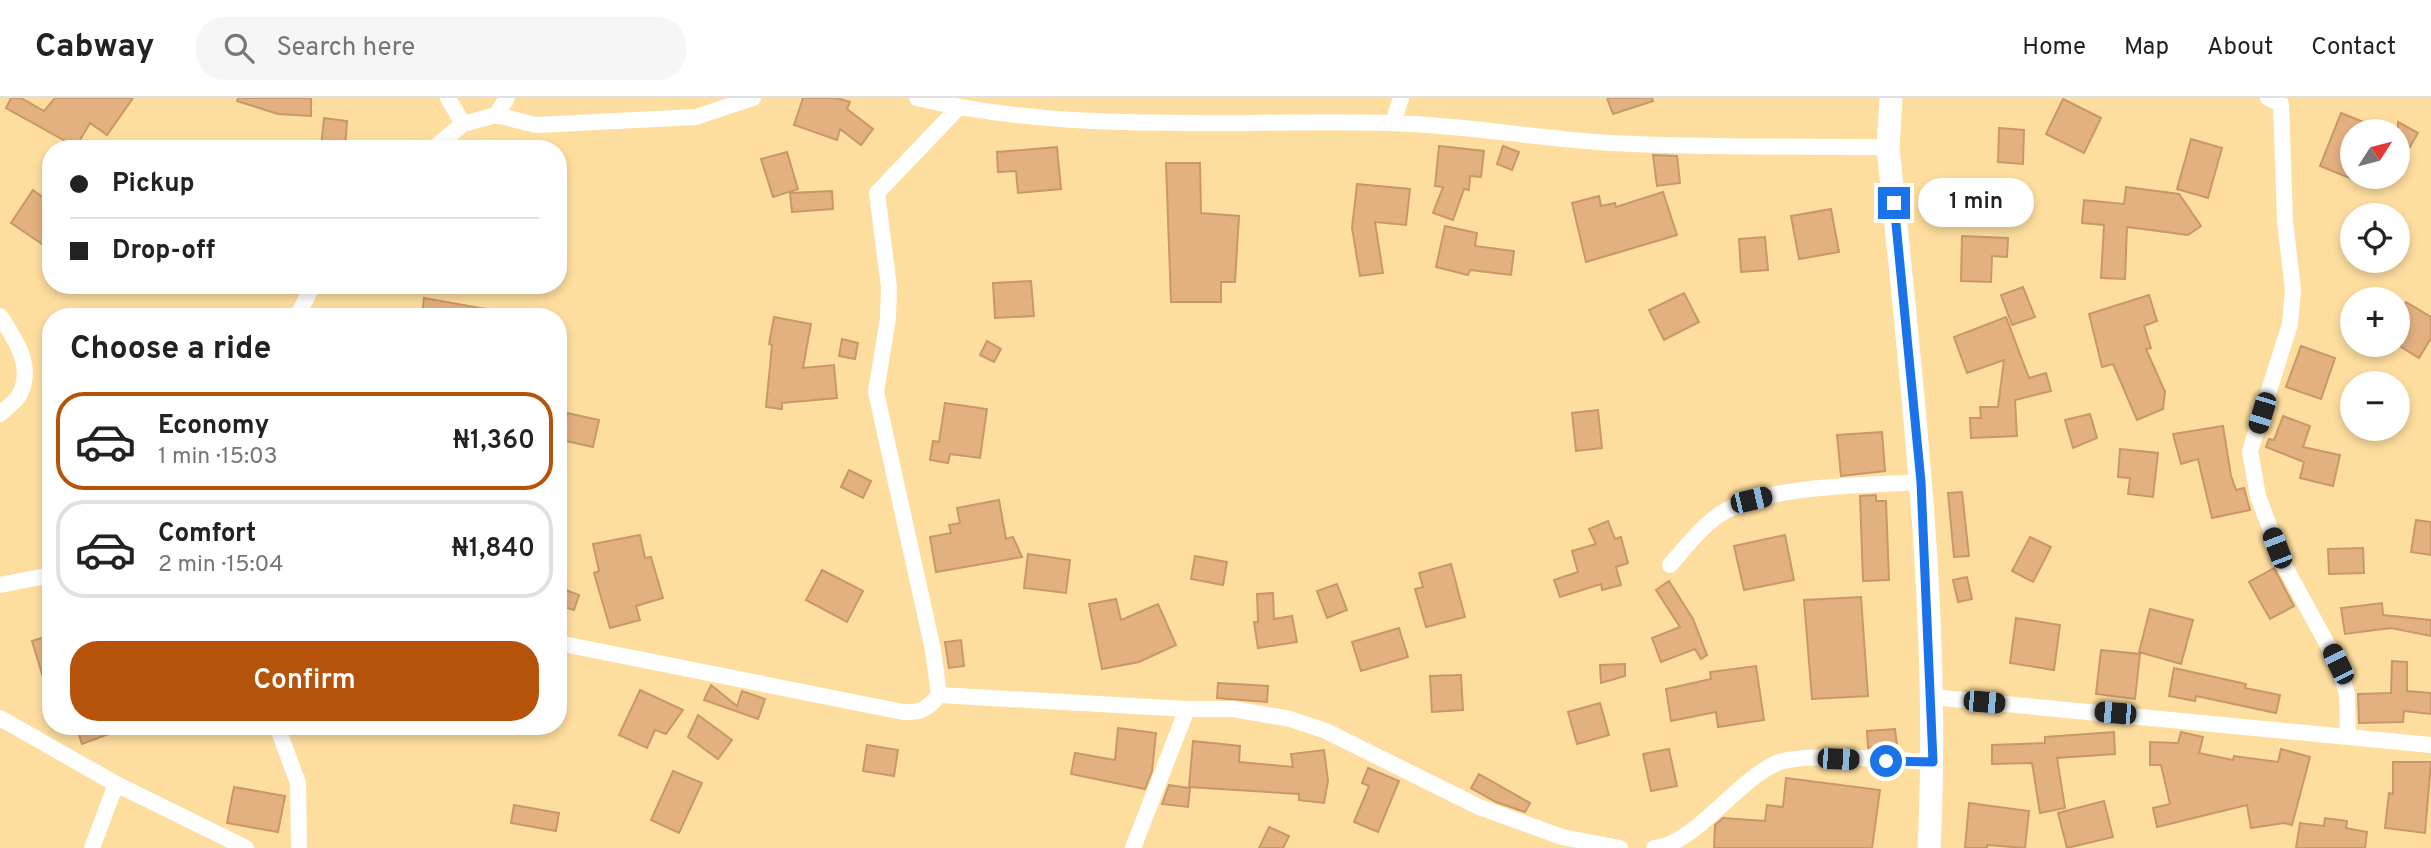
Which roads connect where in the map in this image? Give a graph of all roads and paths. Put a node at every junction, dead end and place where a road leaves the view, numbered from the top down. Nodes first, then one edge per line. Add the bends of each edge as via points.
1 (448, 98) edge
2 (507, 98) edge
3 (753, 98) edge
4 (917, 98) edge
5 (1401, 98) edge
6 (1891, 98) edge
7 (2268, 98) edge
8 (959, 107) junction
9 (496, 116) junction
10 (1393, 123) junction
11 (463, 124) junction
12 (444, 140) edge
13 (1888, 147) junction
14 (0, 316) edge
15 (0, 415) edge
16 (1921, 482) junction
17 (1670, 565) dead end
18 (42, 577) edge
19 (0, 585) edge
20 (567, 645) edge
21 (939, 695) junction
22 (1932, 697) junction
23 (1187, 709) junction
24 (0, 719) edge
25 (280, 735) edge
26 (2348, 737) junction
27 (2431, 745) edge
28 (1933, 762) junction
29 (116, 784) junction
30 (92, 848) edge
31 (246, 848) edge
32 (299, 848) edge
33 (1133, 848) edge
34 (1620, 848) edge
35 (1654, 848) edge
36 (1929, 848) edge

1 - 11 street
2 - 9 street
3 - 9 street via 696,117 536,125
4 - 8 street
5 - 10 street
6 - 13 main road
7 - 26 street via 2281,104 2285,221 2293,290 2290,324 2250,451 2258,496 2283,563 2338,664 2347,694
8 - 10 street via 1056,118
8 - 21 street via 877,193 889,288 876,392 931,637
9 - 11 street
10 - 13 street via 1613,143
11 - 12 street
13 - 16 main road
14 - 15 street via 21,348 24,371 20,395
16 - 17 street via 1811,490 1751,500 1709,522
16 - 22 main road
18 - 19 street
20 - 21 street via 903,712 929,707
21 - 23 street
22 - 26 street
22 - 28 main road
23 - 33 street
23 - 34 street via 1233,709 1290,719 1326,731 1479,807 1562,837
24 - 29 street
25 - 32 street via 299,783
26 - 27 street
28 - 35 street via 1791,758 1754,777 1678,840
28 - 36 main road
29 - 30 street
29 - 31 street

